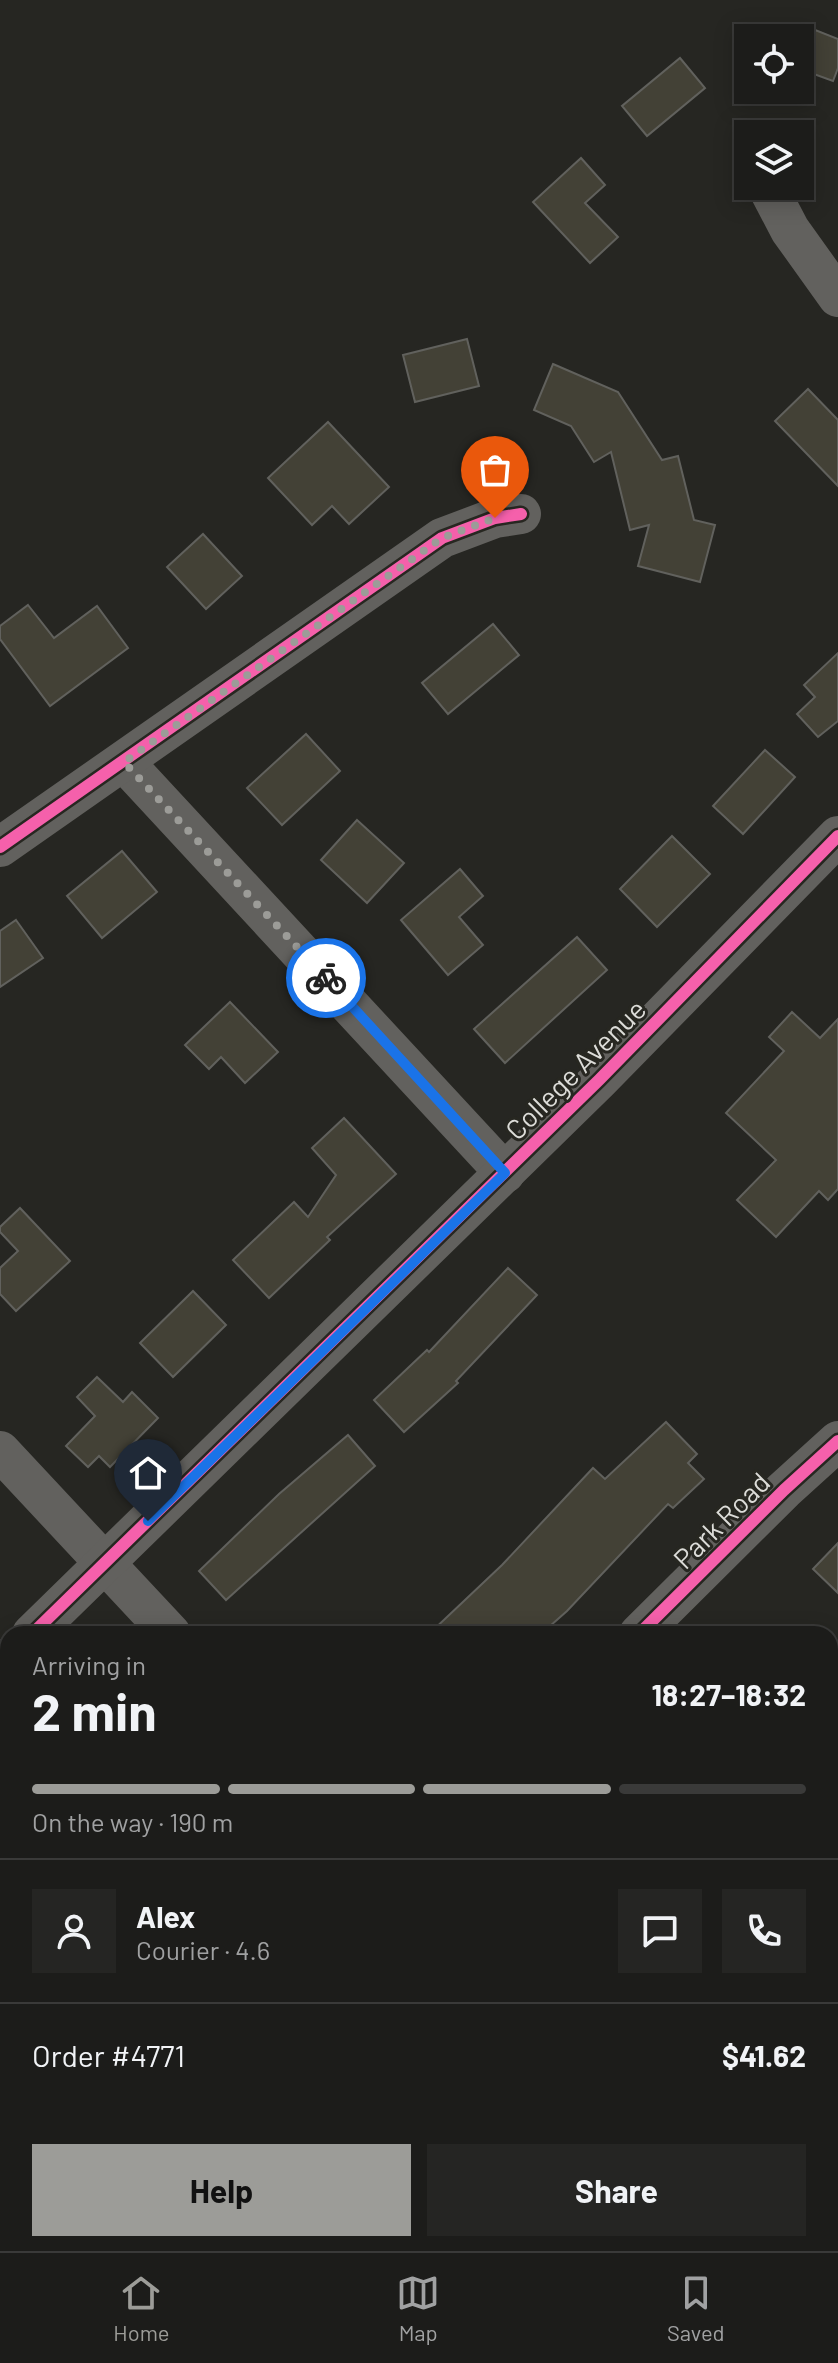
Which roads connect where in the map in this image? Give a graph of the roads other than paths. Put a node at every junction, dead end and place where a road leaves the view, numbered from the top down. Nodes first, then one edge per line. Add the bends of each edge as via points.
1 (774, 200) edge
2 (838, 297) edge
3 (521, 514) dead end
4 (124, 762) junction
5 (838, 836) edge
6 (0, 847) edge
7 (505, 1173) junction
8 (838, 1441) edge
9 (0, 1451) edge
10 (104, 1562) junction
11 (40, 1626) edge
12 (164, 1626) edge
13 (647, 1626) edge

1 - 2 street
3 - 4 street via 442,538
4 - 6 street
4 - 7 street
5 - 7 street, College Avenue
7 - 10 street, College Avenue
8 - 13 street, Park Road
9 - 10 street
10 - 11 street, College Avenue
10 - 12 street

